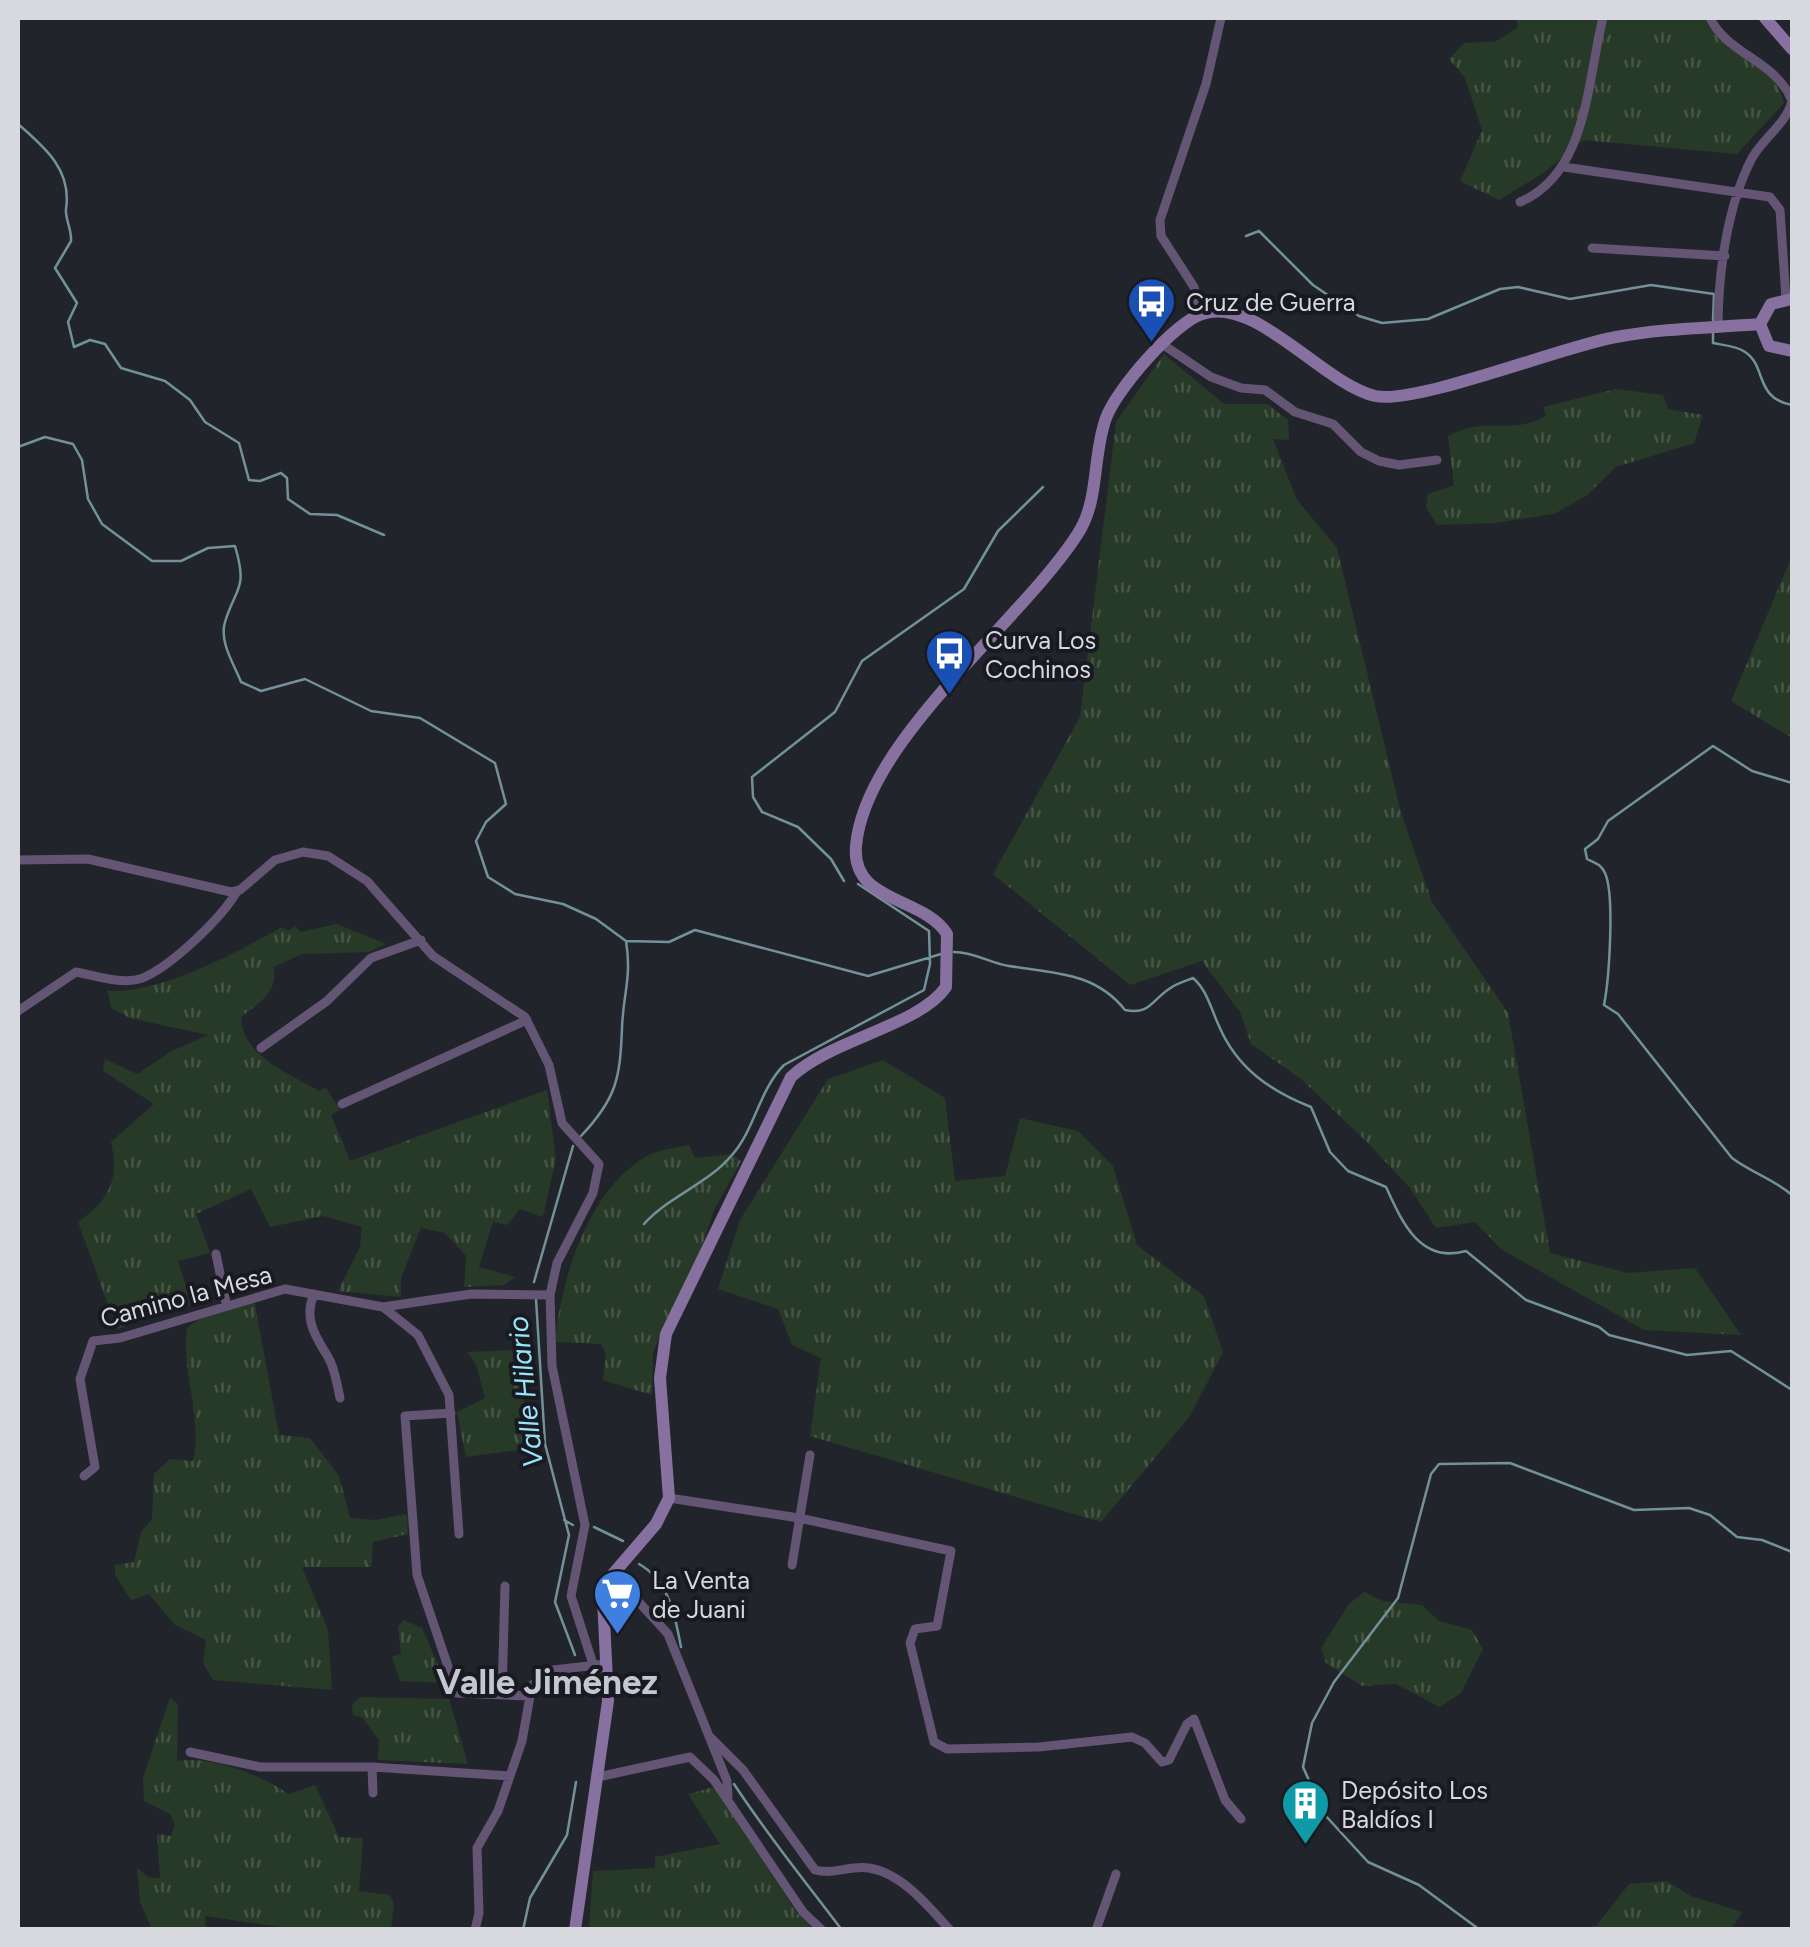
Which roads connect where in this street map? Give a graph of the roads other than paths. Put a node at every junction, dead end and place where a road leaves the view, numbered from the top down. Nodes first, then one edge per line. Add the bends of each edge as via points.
1 (1220, 18) edge
2 (1603, 18) edge
3 (1710, 18) edge
4 (1765, 18) edge
5 (1792, 50) edge
6 (1564, 167) junction
7 (1738, 192) junction
8 (1520, 202) dead end
9 (1592, 248) dead end
10 (1725, 256) junction
11 (1789, 299) edge
12 (1200, 314) junction
13 (1760, 324) junction
14 (1718, 328) junction
15 (1162, 344) junction
16 (1792, 351) edge
17 (1437, 460) dead end
18 (18, 860) edge
19 (237, 891) junction
20 (421, 940) junction
21 (18, 1011) edge
22 (527, 1020) junction
23 (261, 1048) dead end
24 (342, 1104) dead end
25 (216, 1254) dead end
26 (314, 1294) junction
27 (550, 1294) junction
28 (226, 1303) junction
29 (384, 1307) junction
30 (340, 1398) dead end
31 (451, 1413) junction
32 (810, 1455) dead end
33 (84, 1476) dead end
34 (670, 1498) junction
35 (799, 1518) junction
36 (459, 1534) dead end
37 (792, 1564) dead end
38 (613, 1574) junction
39 (505, 1586) dead end
40 (599, 1664) junction
41 (502, 1694) junction
42 (529, 1696) junction
43 (711, 1738) junction
44 (190, 1752) dead end
45 (372, 1766) junction
46 (510, 1776) junction
47 (598, 1777) junction
48 (373, 1793) dead end
49 (728, 1800) junction
50 (1241, 1819) dead end
51 (1116, 1874) dead end
52 (474, 1930) edge
53 (575, 1930) edge
54 (822, 1930) edge
55 (950, 1930) edge
56 (1096, 1930) edge

1 - 12 street via 1206,84 1160,220 1161,236 1194,287
2 - 6 street
3 - 7 street via 1740,52 1772,71 1792,101 1756,150
4 - 5 main road
6 - 7 street
6 - 8 street via 1542,191
7 - 10 street
7 - 11 street via 1770,197 1778,206
9 - 10 street
10 - 14 street
11 - 13 main road via 1767,308
12 - 14 main road via 1238,314 1355,387 1382,396 1616,337
12 - 15 main road
13 - 14 main road
13 - 16 main road via 1769,346
15 - 17 street via 1211,377 1276,394 1295,412 1333,424 1378,461 1399,466
15 - 34 main road via 1106,418 1081,530 901,744 862,822 855,850 862,875 877,891 944,928 948,982 930,1003 804,1064 781,1091 666,1334 660,1378
18 - 19 street via 88,860
19 - 20 street via 283,856 321,854 382,894
19 - 21 street via 205,929 145,977 76,972
20 - 22 street via 433,956
20 - 23 street via 371,958 327,1001
22 - 24 street
22 - 27 street via 549,1065 562,1122 600,1168
25 - 28 street
26 - 28 street, Camino la Mesa via 285,1289
26 - 29 street, Camino la Mesa
26 - 30 street via 309,1306 315,1341 330,1359
27 - 29 street, Camino la Mesa via 471,1294
27 - 40 street via 550,1352 585,1525 571,1596
28 - 33 street, Camino la Mesa via 93,1342 80,1379 96,1468
29 - 31 street via 418,1335 441,1372
31 - 36 street
31 - 41 street via 405,1416 417,1574 457,1693
32 - 35 street
34 - 35 street
34 - 38 main road
35 - 37 street
35 - 50 street via 950,1551 937,1626 915,1629 910,1643 934,1742 946,1749 1039,1748 1132,1737 1162,1762 1194,1719 1225,1800
38 - 40 main road via 600,1619
38 - 43 street via 668,1634
39 - 41 street
40 - 42 street via 544,1672
40 - 47 main road via 608,1701
41 - 42 street
42 - 46 street
43 - 49 street
43 - 55 street via 744,1770 815,1870 867,1867 888,1875
44 - 45 street via 260,1767
45 - 46 street
45 - 48 street
46 - 52 street via 478,1842
47 - 49 street via 685,1756
47 - 53 main road
49 - 54 street
51 - 56 street

